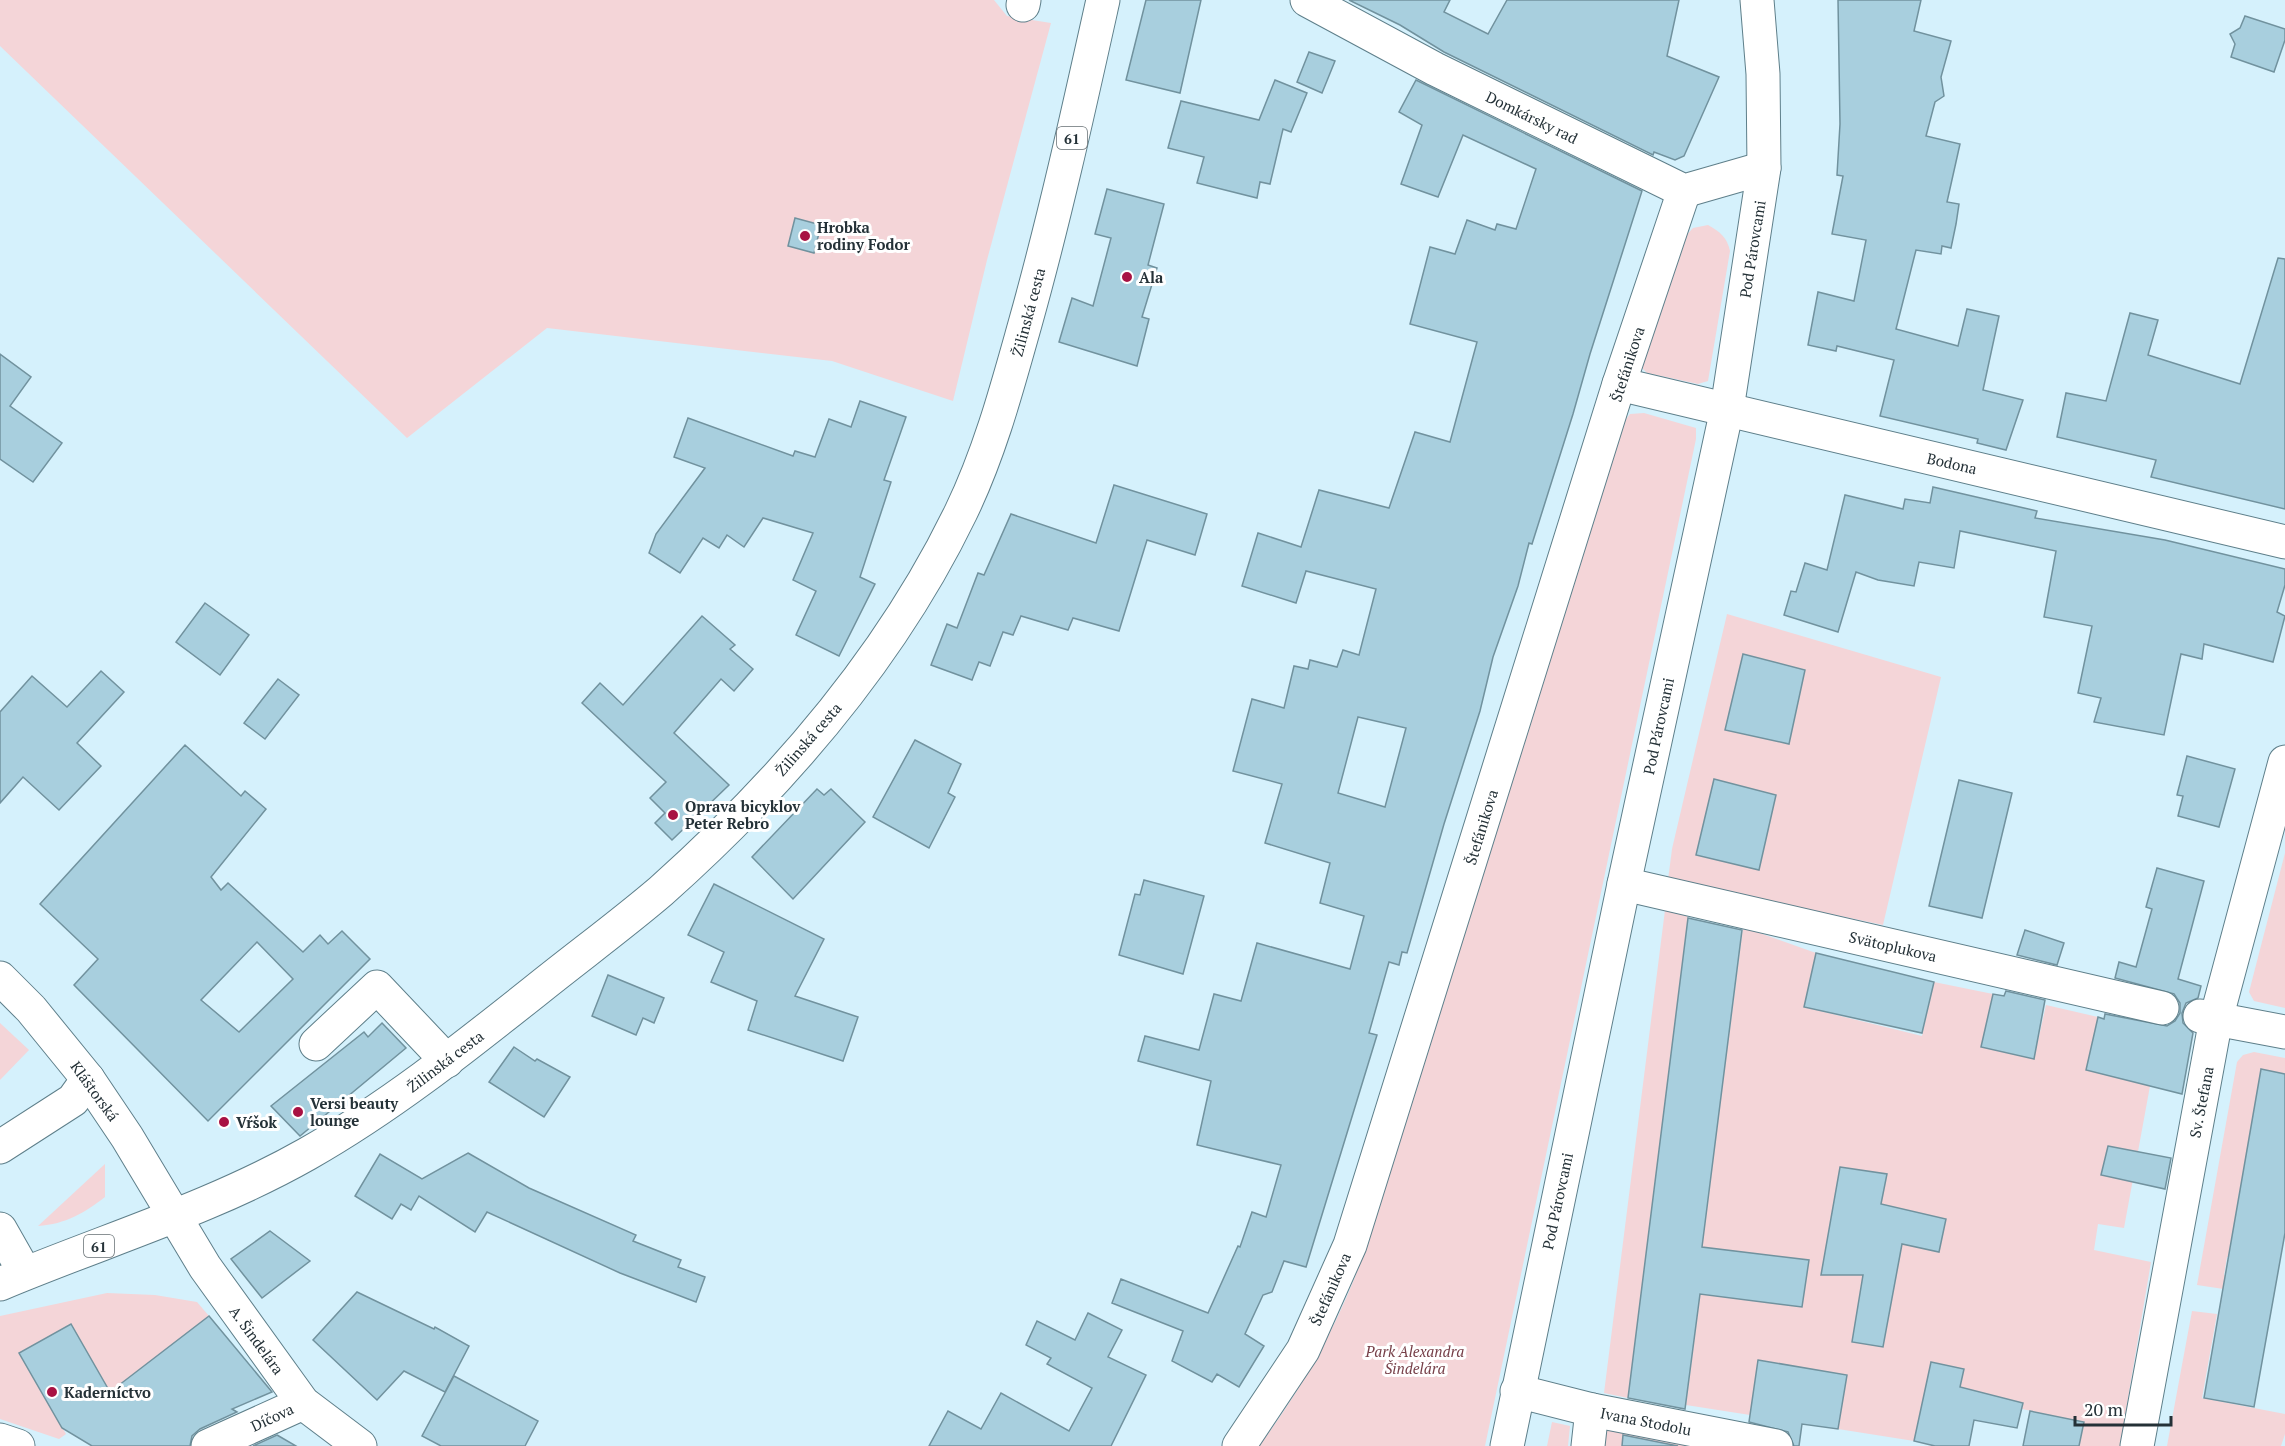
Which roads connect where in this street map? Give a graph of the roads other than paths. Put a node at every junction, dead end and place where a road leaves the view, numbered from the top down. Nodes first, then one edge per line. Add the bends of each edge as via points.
1 (1103, 0) edge
2 (1307, 0) edge
3 (1757, 0) edge
4 (1764, 168) junction
5 (1684, 191) junction
6 (1619, 384) junction
7 (1727, 409) junction
8 (2285, 542) edge
9 (2285, 762) edge
10 (1624, 884) junction
11 (0, 978) edge
12 (2162, 1008) dead end
13 (2208, 1018) junction
14 (2285, 1032) edge
15 (316, 1044) dead end
16 (447, 1061) junction
17 (88, 1079) junction
18 (0, 1148) edge
19 (173, 1217) junction
20 (0, 1229) edge
21 (13, 1278) edge
22 (1517, 1391) junction
23 (303, 1403) junction
24 (1592, 1410) junction
25 (0, 1440) edge
26 (18, 1446) edge
27 (208, 1446) edge
28 (360, 1446) edge
29 (1239, 1446) edge
30 (1507, 1446) edge
31 (1588, 1446) edge
32 (1776, 1446) edge
33 (2137, 1446) edge

1 - 16 street, Žilinská cesta / 61 via 1039,275 992,436 949,536 882,649 809,739 700,854 659,892
2 - 5 street, Domkársky rad via 1435,69
3 - 4 street, Pod Párovcami
4 - 5 street
4 - 7 street, Pod Párovcami
5 - 6 street, Štefánikova
6 - 7 street, Bodona
6 - 29 street, Štefánikova via 1350,1245 1303,1350
7 - 8 street, Bodona
7 - 10 street, Pod Párovcami
9 - 13 street, Sv. Štefana
10 - 12 street, Svätoplukova
10 - 22 street, Pod Párovcami
11 - 17 street, Kláštorská via 31,1009
13 - 14 street
13 - 33 street, Sv. Štefana
15 - 16 street via 377,987
16 - 19 street, Žilinská cesta / 61 via 387,1105 305,1155
17 - 18 street via 73,1100
17 - 19 street, Kláštorská
19 - 21 street, Žilinská cesta / 61
19 - 23 street, A. Šindelára via 214,1281
20 - 21 street
22 - 24 street, Ivana Stodolu
22 - 30 street, Pod Párovcami
23 - 27 street, Díčova
23 - 28 street, A. Šindelára
24 - 31 street
24 - 32 street, Ivana Stodolu
25 - 26 street

